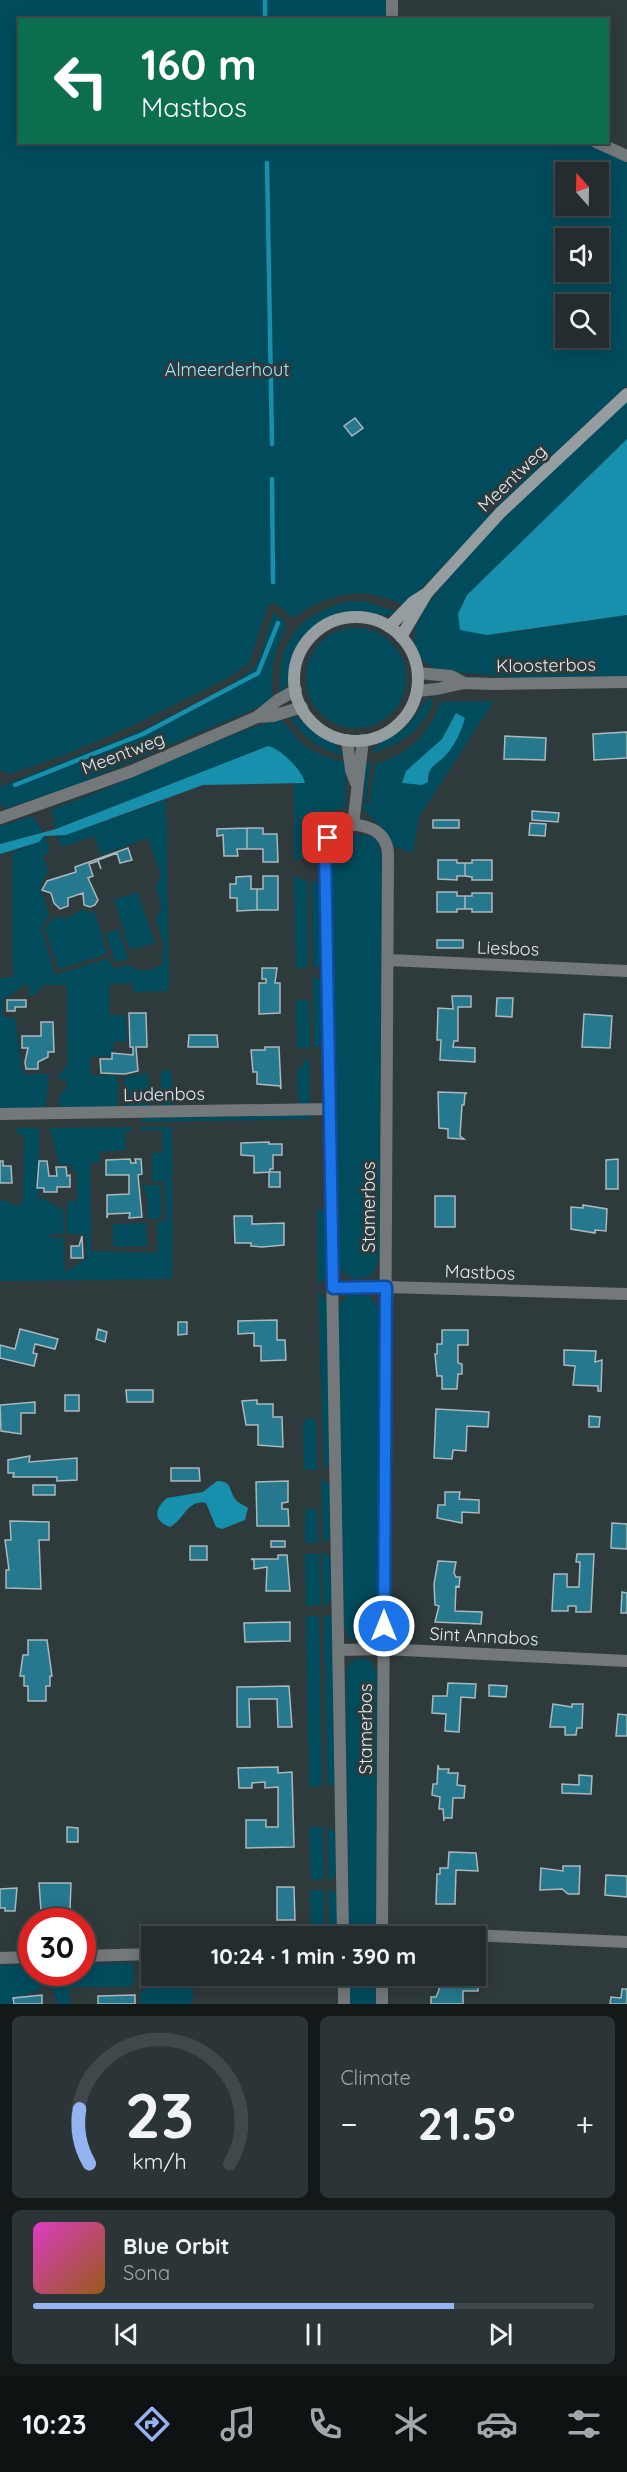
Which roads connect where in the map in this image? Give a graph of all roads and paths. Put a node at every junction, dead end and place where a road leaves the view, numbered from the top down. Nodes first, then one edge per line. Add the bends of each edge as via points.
1 (392, 0) edge
2 (392, 18) edge
3 (600, 144) edge
4 (627, 156) edge
5 (627, 394) edge
6 (426, 593) junction
7 (389, 627) junction
8 (401, 636) junction
9 (418, 672) junction
10 (465, 682) junction
11 (627, 682) edge
12 (296, 690) junction
13 (417, 691) junction
14 (302, 707) junction
15 (257, 717) junction
16 (347, 740) junction
17 (363, 740) junction
18 (356, 783) junction
19 (0, 818) edge
20 (353, 825) junction
21 (388, 960) junction
22 (627, 971) edge
23 (330, 1109) junction
24 (0, 1114) edge
25 (386, 1287) junction
26 (333, 1288) junction
27 (627, 1294) edge
28 (384, 1649) junction
29 (338, 1650) junction
30 (627, 1661) edge
31 (343, 1926) edge
32 (382, 1926) edge
33 (486, 1937) edge
34 (627, 1942) edge
35 (141, 1954) edge
36 (96, 1956) edge
37 (18, 1957) edge
38 (0, 1958) edge
39 (344, 1986) edge
40 (382, 1986) edge
41 (344, 2004) edge
42 (382, 2004) edge

1 - 2 street
3 - 4 street
5 - 6 street, Meentweg via 500,513
6 - 7 street, Meentweg
6 - 8 street, Meentweg
7 - 8 street
7 - 12 street via 362,617 321,628 302,649 296,669
8 - 9 street via 413,653
9 - 10 street, Kloosterbos
9 - 13 street
10 - 11 street, Kloosterbos
10 - 13 street, Kloosterbos
12 - 14 street
12 - 15 street, Meentweg via 269,705
13 - 17 street via 398,724
14 - 15 street, Meentweg
14 - 16 street via 321,729
15 - 19 street, Meentweg via 132,771
16 - 17 street
16 - 18 street
17 - 18 street
18 - 20 street
20 - 21 street, Stamerbos via 378,831 388,847
20 - 23 street, Stamerbos via 336,829 326,844
21 - 22 street, Liesbos
21 - 25 street, Stamerbos
23 - 24 street, Ludenbos
23 - 26 street, Stamerbos
25 - 26 street, Mastbos
25 - 27 street, Mastbos
25 - 28 street, Stamerbos
26 - 29 street, Stamerbos
28 - 29 street, Sint Annabos
28 - 30 street, Sint Annabos
28 - 32 street, Stamerbos
29 - 31 street, Stamerbos
33 - 34 street
35 - 36 street
37 - 38 street
39 - 41 street
40 - 42 street

